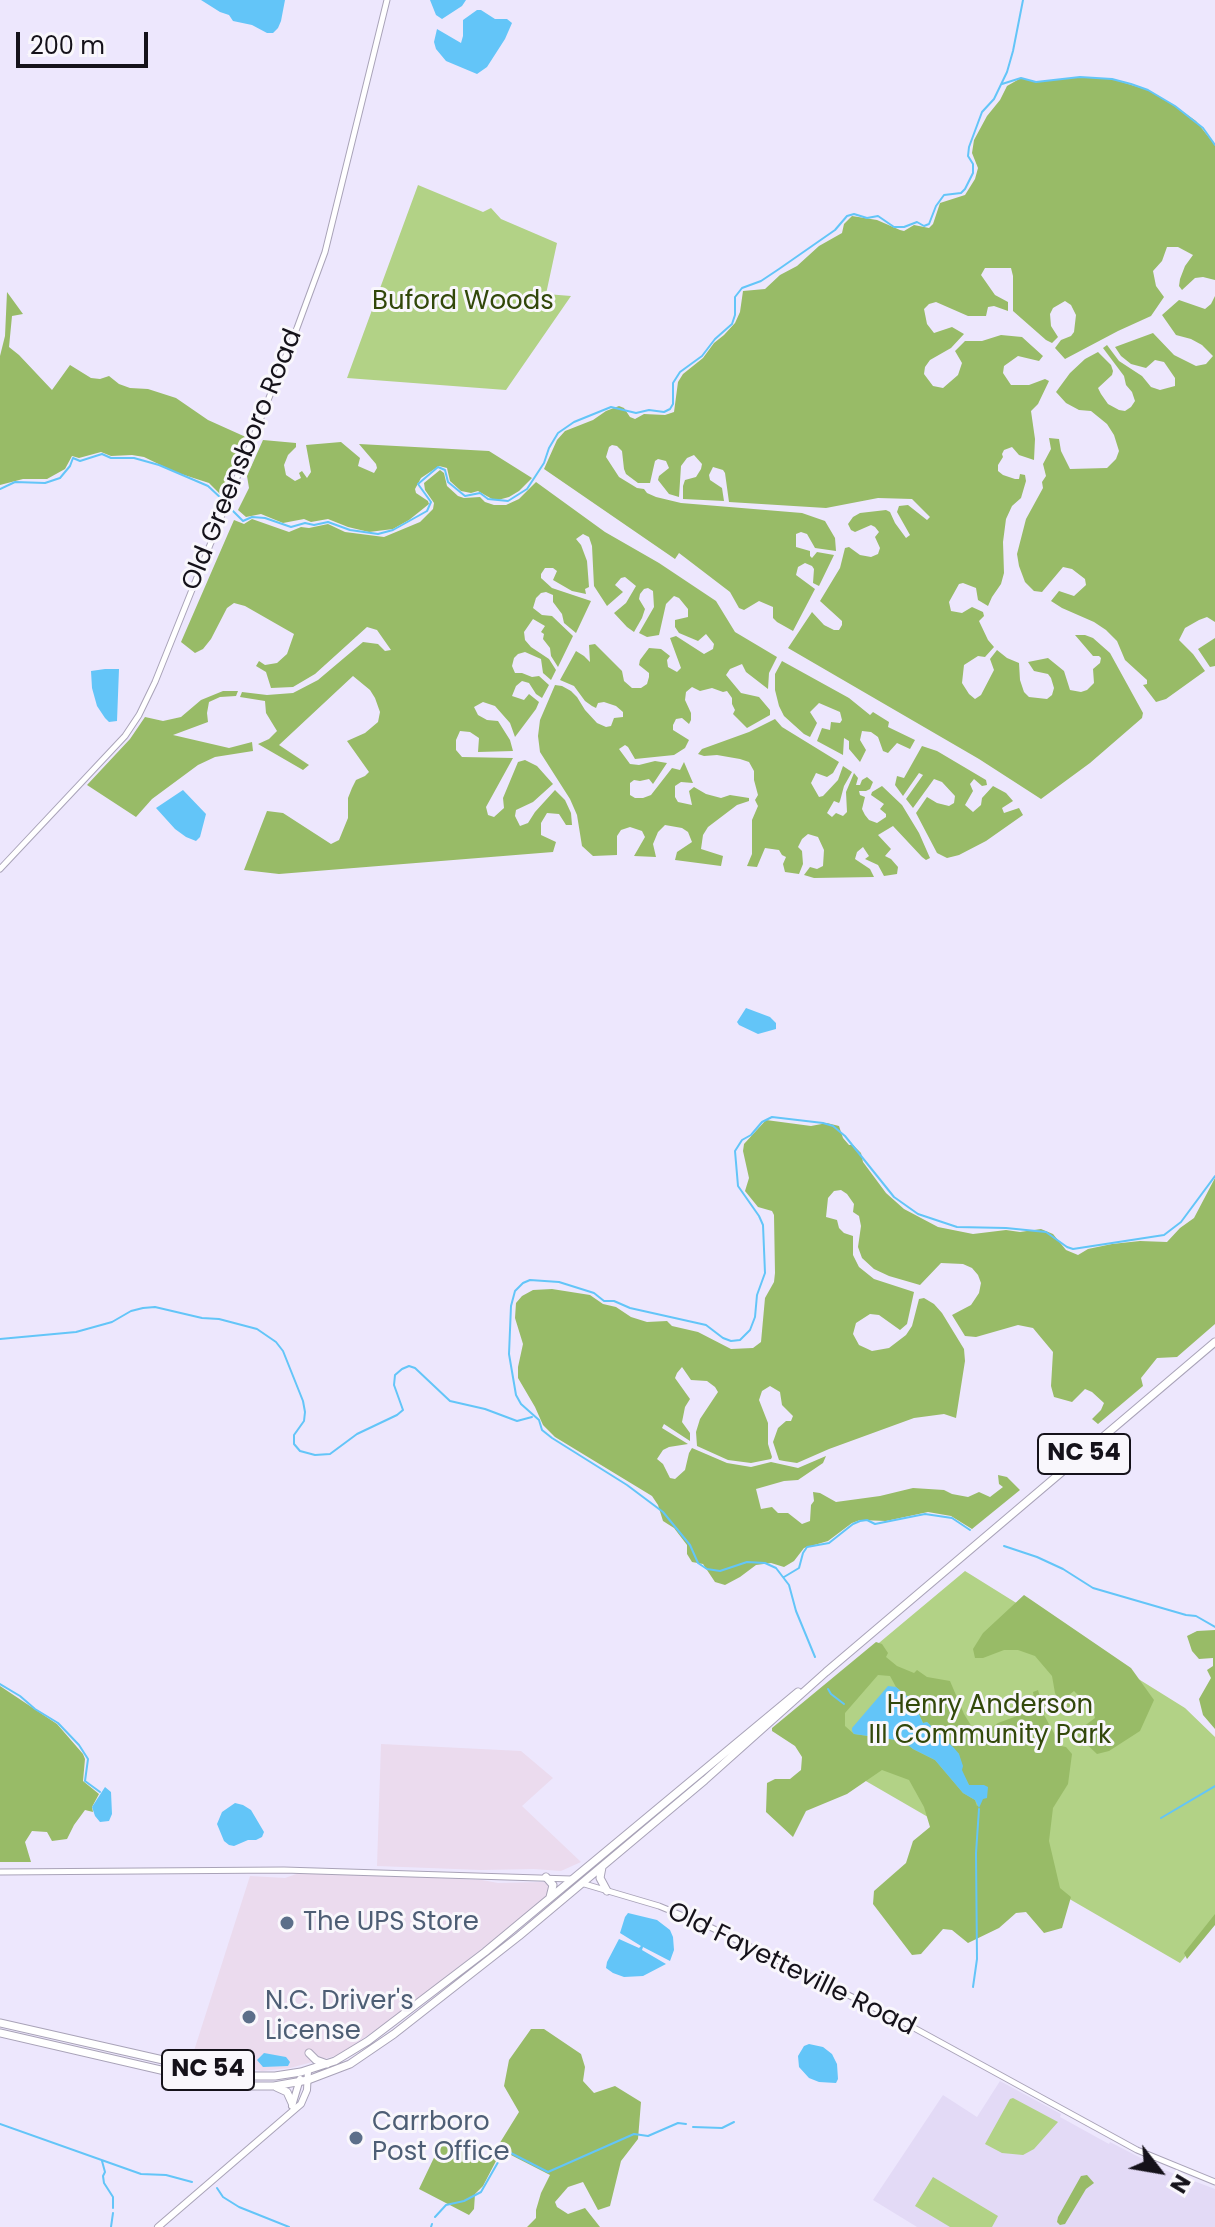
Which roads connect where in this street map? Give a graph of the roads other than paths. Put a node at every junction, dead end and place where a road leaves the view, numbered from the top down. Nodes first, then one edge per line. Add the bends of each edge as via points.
1 (387, 0) edge
2 (0, 869) edge
3 (1215, 1342) edge
4 (826, 1672) junction
5 (602, 1866) junction
6 (0, 1872) edge
7 (546, 1877) junction
8 (572, 1879) junction
9 (582, 1883) junction
10 (607, 1891) junction
11 (550, 1898) junction
12 (0, 2023) edge
13 (0, 2033) edge
14 (309, 2053) dead end
15 (327, 2064) junction
16 (305, 2071) junction
17 (304, 2081) junction
18 (274, 2086) junction
19 (292, 2107) junction
20 (1215, 2182) edge
21 (158, 2227) edge

1 - 2 street, Old Greensboro Road via 325,252 155,682 125,736
3 - 4 highway, NC 54
4 - 5 highway, NC 54
4 - 8 highway, NC 54
5 - 9 highway, NC 54
5 - 10 highway via 600,1878
6 - 7 street, Old Fayetteville Road via 284,1870
7 - 8 street, Old Fayetteville Road
7 - 11 highway via 553,1885
8 - 9 street, Old Fayetteville Road
8 - 11 highway, NC 54
9 - 10 street, Old Fayetteville Road
9 - 17 highway, NC 54 via 383,2042 350,2064
10 - 20 street, Old Fayetteville Road via 718,1930 905,2023 1137,2150
11 - 15 highway, NC 54 via 382,2031
12 - 16 highway, NC 54 via 226,2074 266,2077
13 - 18 highway, NC 54 via 227,2084
14 - 15 highway
15 - 16 highway, NC 54
16 - 17 main road
17 - 18 highway, NC 54
17 - 19 main road
18 - 19 highway via 287,2092
19 - 21 main road via 281,2123

